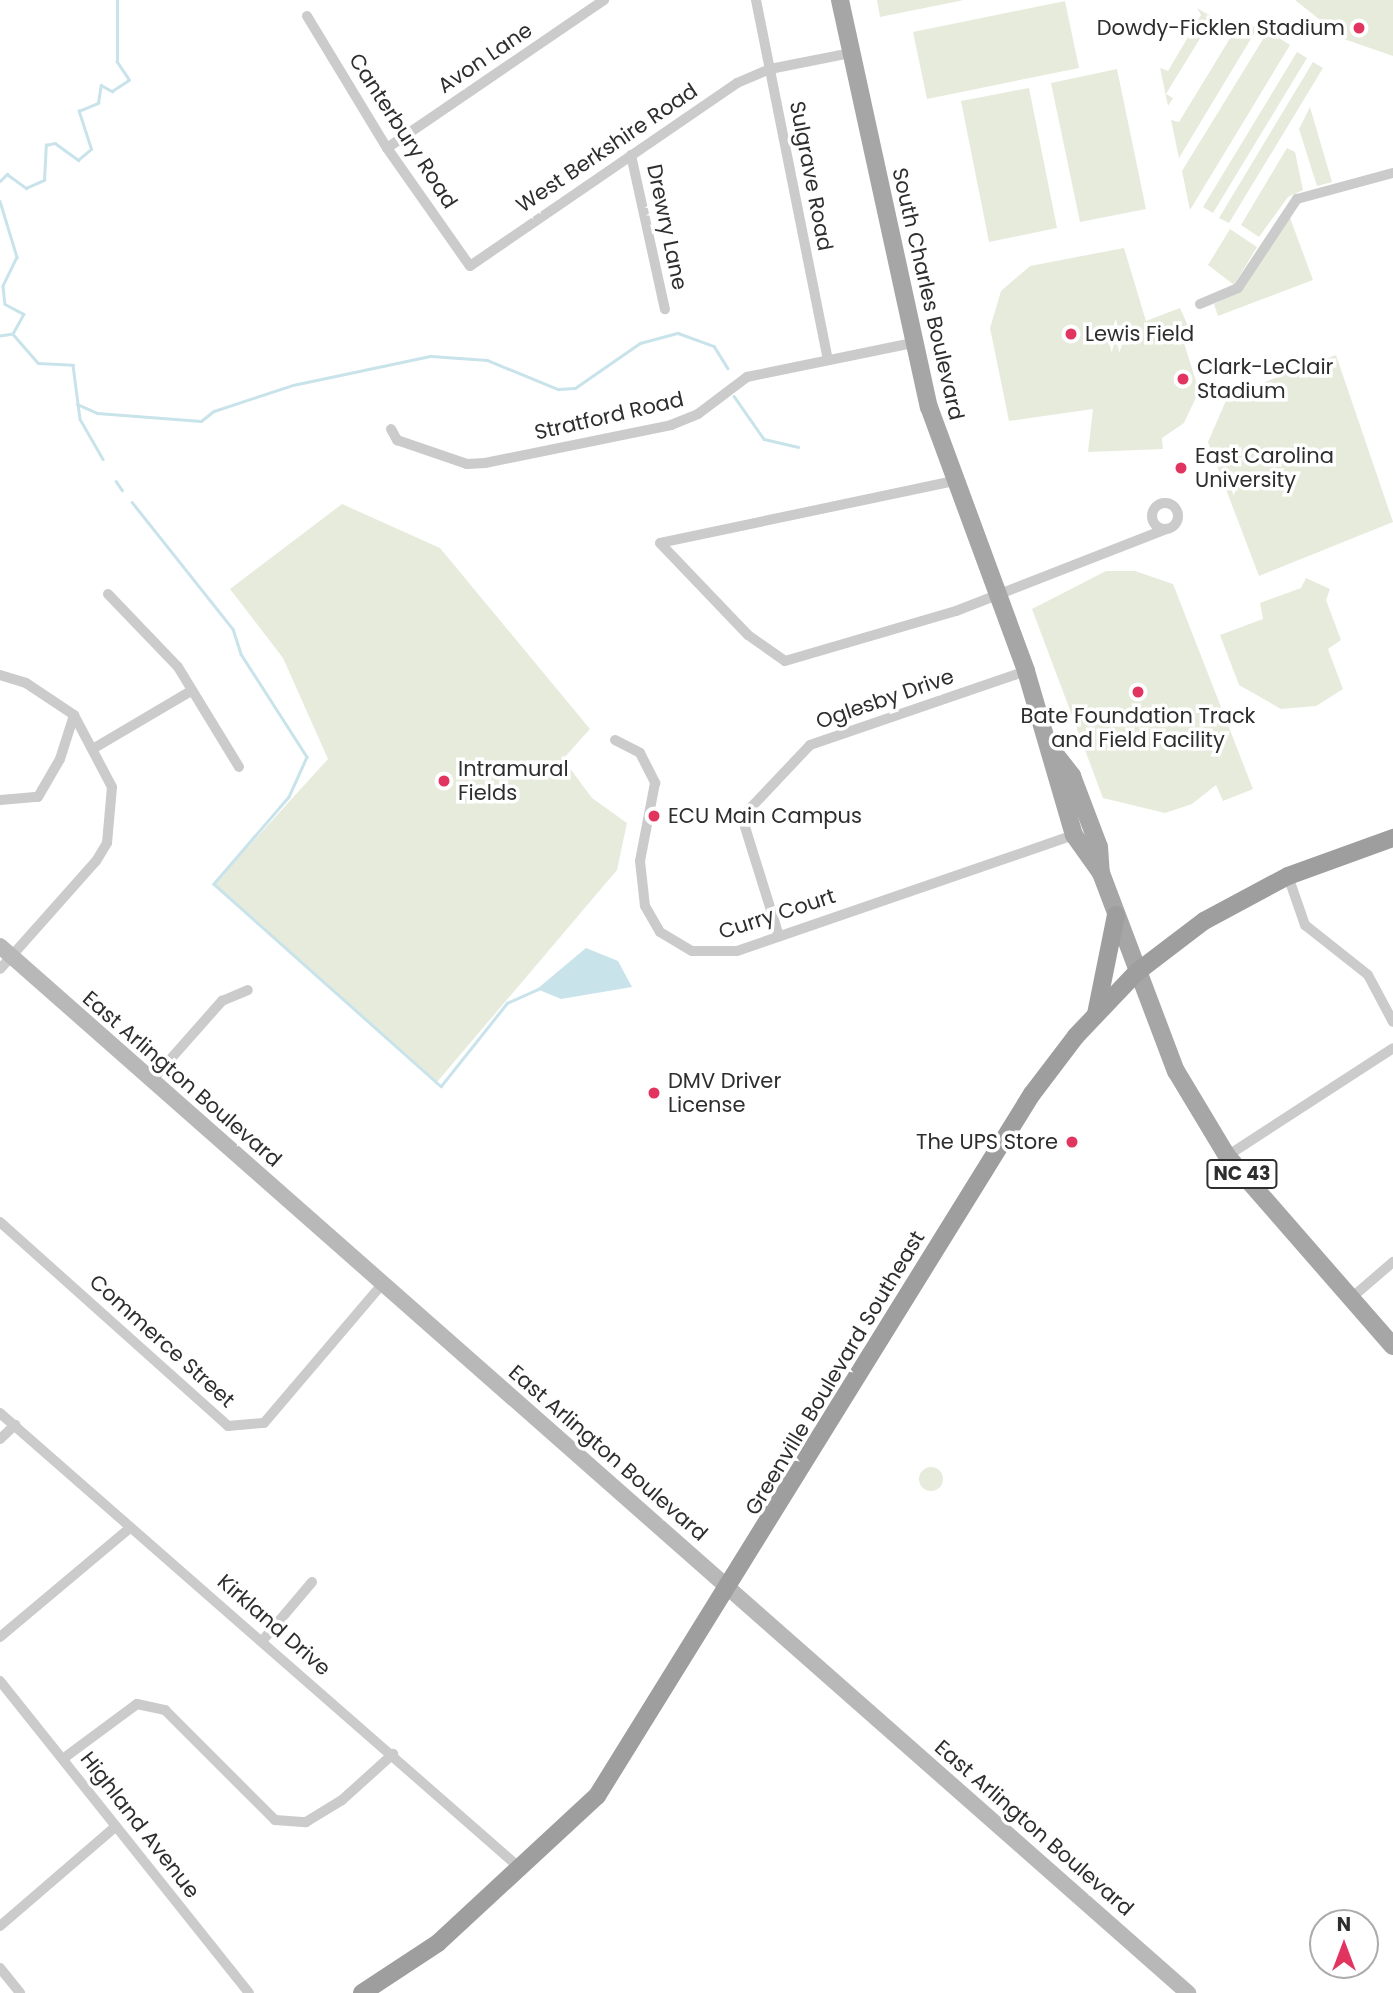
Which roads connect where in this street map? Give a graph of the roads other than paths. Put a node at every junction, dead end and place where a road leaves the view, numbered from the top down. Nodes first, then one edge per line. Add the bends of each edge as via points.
1 (604, 0) edge
2 (756, 0) edge
3 (840, 0) edge
4 (307, 16) dead end
5 (851, 53) junction
6 (771, 69) junction
7 (387, 148) junction
8 (631, 155) junction
9 (1393, 173) edge
10 (470, 266) joint
11 (1200, 304) dead end
12 (664, 309) dead end
13 (913, 343) junction
14 (828, 360) junction
15 (391, 429) dead end
16 (954, 481) junction
17 (1152, 518) junction
18 (1166, 529) junction
19 (1138, 538) junction
20 (108, 594) dead end
21 (996, 596) junction
22 (1026, 671) junction
23 (0, 675) edge
24 (191, 691) junction
25 (74, 715) junction
26 (615, 740) dead end
27 (96, 747) junction
28 (1052, 750) junction
29 (239, 767) dead end
30 (0, 800) edge
31 (1074, 835) junction
32 (1393, 838) edge
33 (1101, 873) junction
34 (1288, 876) junction
35 (1116, 915) junction
36 (779, 936) junction
37 (6, 951) edge
38 (0, 969) edge
39 (1137, 972) junction
40 (248, 990) dead end
41 (1096, 1014) junction
42 (1393, 1022) edge
43 (1393, 1048) edge
44 (152, 1080) junction
45 (1227, 1156) junction
46 (0, 1222) edge
47 (1393, 1262) edge
48 (383, 1283) junction
49 (1350, 1298) junction
50 (1393, 1346) edge
51 (0, 1413) edge
52 (15, 1425) junction
53 (0, 1439) edge
54 (130, 1528) junction
55 (312, 1583) dead end
56 (730, 1588) junction
57 (0, 1637) edge
58 (264, 1640) junction
59 (0, 1681) edge
60 (393, 1754) junction
61 (64, 1758) junction
62 (115, 1827) junction
63 (522, 1869) junction
64 (0, 1926) edge
65 (0, 1968) edge
66 (20, 1993) edge
67 (249, 1993) edge
68 (362, 1993) edge
69 (1188, 1993) edge

1 - 7 street, Avon Lane
2 - 6 street, Sulgrave Road
3 - 5 main road, South Charles Boulevard
4 - 7 street, Canterbury Road
5 - 6 street, West Berkshire Road
5 - 13 main road, South Charles Boulevard
6 - 8 street, West Berkshire Road via 737,83
6 - 14 street, Sulgrave Road
7 - 10 street, Canterbury Road
8 - 10 street, West Berkshire Road
8 - 12 street, Drewry Lane
9 - 11 street via 1297,199 1238,288
13 - 14 street, Stratford Road
13 - 16 main road, South Charles Boulevard
14 - 15 street, Stratford Road via 736,381 698,415 671,425 485,463 397,440
16 - 21 main road, South Charles Boulevard
16 - 21 street via 660,543 748,635 785,661
17 - 18 street
17 - 18 street via 1158,505 1174,507 1178,519
17 - 19 street
18 - 19 street
19 - 21 street
20 - 24 street via 178,667
21 - 22 main road, South Charles Boulevard
22 - 28 main road, South Charles Boulevard
22 - 36 street, Oglesby Drive via 810,745 742,817
23 - 25 street via 26,683
24 - 27 street
24 - 29 street
25 - 27 street
25 - 30 street via 60,759 38,797
26 - 36 street, Curry Court via 640,753 655,783 640,877 645,906 660,932 692,951 720,954
27 - 37 street via 113,787 107,844 81,881
28 - 31 main road, South Charles Boulevard
28 - 33 main road, South Charles Boulevard via 1072,776 1099,847
31 - 33 main road, South Charles Boulevard
31 - 36 street, Curry Court
32 - 34 highway, Greenville Boulevard Southeast
33 - 35 main road, South Charles Boulevard
34 - 39 highway, Greenville Boulevard Southeast via 1203,921
34 - 42 street via 1305,925 1368,975
35 - 39 main road, South Charles Boulevard
35 - 41 highway
37 - 38 street
37 - 44 main road, East Arlington Boulevard
39 - 41 highway, Greenville Boulevard Southeast
39 - 45 main road, South Charles Boulevard / NC 43 via 1176,1071
40 - 44 street via 222,1001
41 - 56 highway, Greenville Boulevard Southeast via 1032,1094
43 - 45 street
44 - 48 main road, East Arlington Boulevard
45 - 49 main road, South Charles Boulevard / NC 43
46 - 48 street, Commerce Street via 228,1426 264,1423
47 - 49 street
48 - 56 main road, East Arlington Boulevard
49 - 50 main road, South Charles Boulevard / NC 43
51 - 52 street, Kirkland Drive
52 - 53 street
52 - 54 street, Kirkland Drive
54 - 57 street
54 - 58 street, Kirkland Drive
55 - 58 street
56 - 63 highway, Greenville Boulevard Southeast via 597,1796
56 - 69 main road, East Arlington Boulevard
58 - 60 street, Kirkland Drive
59 - 61 street, Highland Avenue
60 - 61 street via 342,1800 306,1822 275,1820 165,1710 137,1704
60 - 63 street, Kirkland Drive
61 - 62 street, Highland Avenue
62 - 64 street
62 - 67 street, Highland Avenue
63 - 68 highway, Greenville Boulevard Southeast via 438,1943
65 - 66 street

